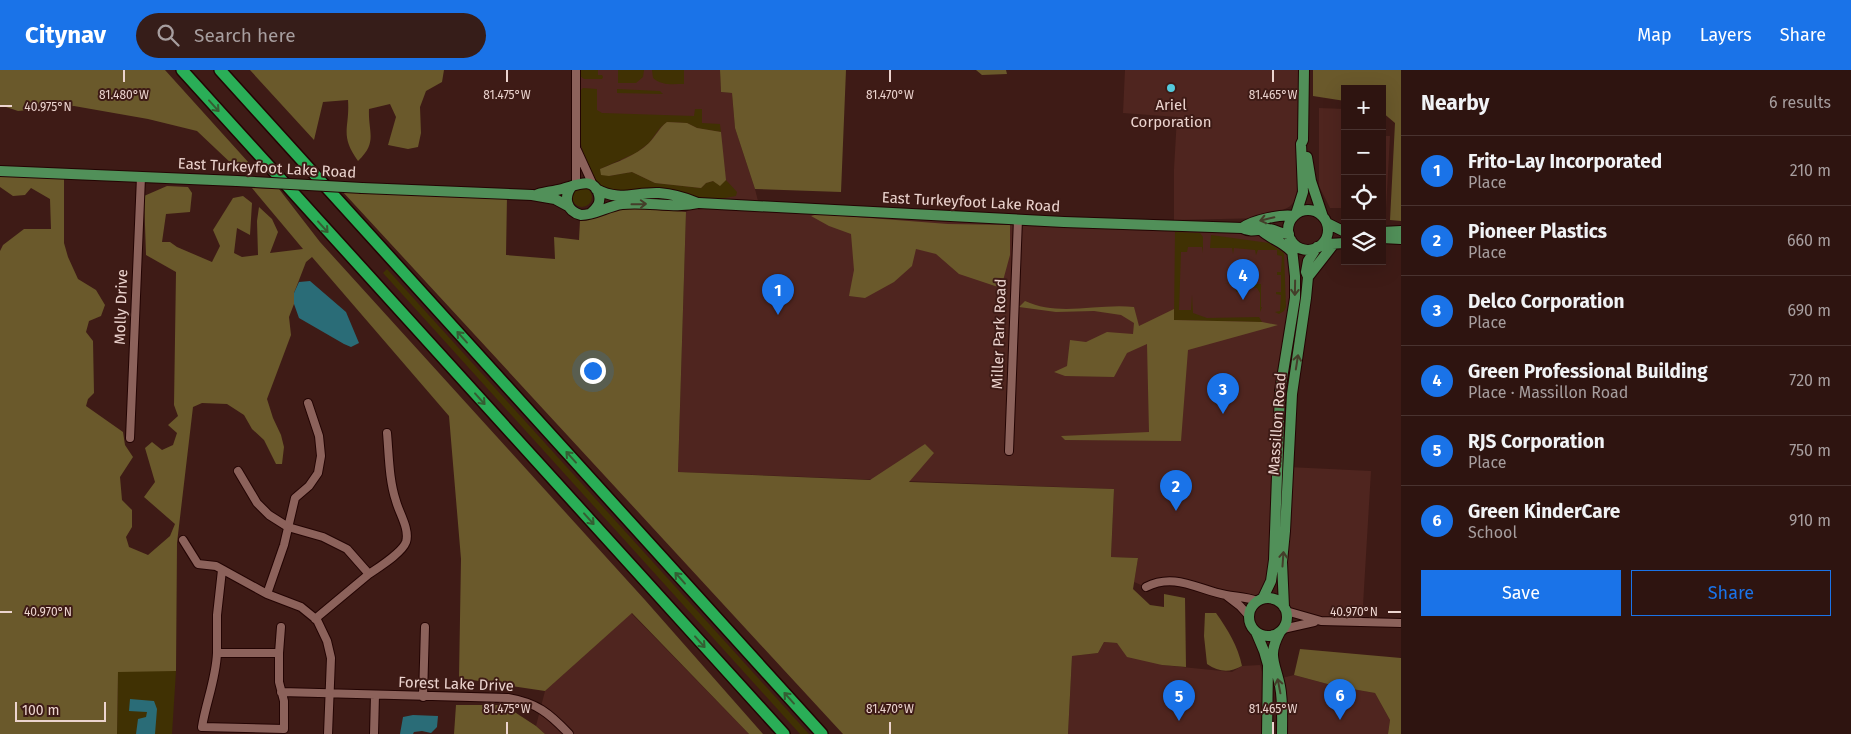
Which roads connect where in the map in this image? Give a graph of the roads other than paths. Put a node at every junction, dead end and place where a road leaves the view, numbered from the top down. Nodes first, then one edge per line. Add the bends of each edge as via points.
1 (182, 70) edge
2 (220, 70) edge
3 (576, 70) edge
4 (1304, 70) edge
5 (1303, 140) junction
6 (576, 148) junction
7 (0, 171) edge
8 (141, 177) junction
9 (574, 185) junction
10 (594, 187) junction
11 (532, 195) junction
12 (699, 203) junction
13 (568, 206) junction
14 (592, 213) junction
15 (1295, 215) junction
16 (1018, 219) junction
17 (1325, 220) junction
18 (1242, 228) junction
19 (1261, 230) junction
20 (1341, 230) edge
21 (1401, 231) edge
22 (1386, 232) edge
23 (1290, 237) junction
24 (1386, 238) edge
25 (1401, 239) edge
26 (1341, 244) edge
27 (1320, 245) junction
28 (1333, 245) junction
29 (1291, 251) junction
30 (1308, 277) junction
31 (308, 403) dead end
32 (387, 433) dead end
33 (130, 438) dead end
34 (1009, 450) dead end
35 (238, 471) dead end
36 (288, 527) junction
37 (183, 540) dead end
38 (222, 570) junction
39 (369, 574) junction
40 (1146, 587) dead end
41 (267, 594) junction
42 (1225, 595) junction
43 (1260, 600) junction
44 (1285, 609) junction
45 (1248, 616) junction
46 (315, 618) junction
47 (1321, 621) junction
48 (1401, 623) edge
49 (280, 627) dead end
50 (425, 627) dead end
51 (1281, 630) junction
52 (1256, 632) junction
53 (218, 653) junction
54 (279, 653) junction
55 (281, 692) junction
56 (330, 693) junction
57 (375, 695) junction
58 (423, 697) junction
59 (202, 731) edge
60 (284, 731) edge
61 (328, 734) edge
62 (374, 734) edge
63 (568, 734) edge
64 (784, 734) edge
65 (822, 734) edge
66 (1267, 734) edge
67 (1282, 734) edge

1 -> 64 highway
65 -> 2 highway
3 - 6 street
4 - 5 main road
5 - 15 main road via 1303,192
5 - 17 main road via 1311,181
6 - 9 street
6 - 10 street
7 - 8 main road, East Turkeyfoot Lake Road
8 - 11 main road, East Turkeyfoot Lake Road, bridge
8 - 33 street, Molly Drive
9 - 10 main road via 582,182
9 - 11 main road, East Turkeyfoot Lake Road
9 - 13 main road via 567,195
10 - 12 main road, East Turkeyfoot Lake Road via 614,196 660,193
10 - 14 main road via 599,194 598,205
11 - 13 main road, East Turkeyfoot Lake Road via 555,199
14 -> 12 main road, East Turkeyfoot Lake Road via 620,204 686,206
12 - 16 main road, East Turkeyfoot Lake Road
13 - 14 main road via 581,215
15 - 17 main road via 1314,210
15 -> 18 main road, East Turkeyfoot Lake Road
15 - 23 main road via 1290,222
16 - 18 main road, East Turkeyfoot Lake Road
16 - 34 street, Miller Park Road
17 - 20 main road
17 - 27 main road via 1328,233
18 - 19 main road, East Turkeyfoot Lake Road
19 - 23 main road, East Turkeyfoot Lake Road via 1277,230
19 - 29 main road
21 - 22 main road
23 - 27 main road via 1300,248 1312,249
23 - 29 main road, Massillon Road
24 - 25 main road
26 - 28 main road
27 - 28 main road
27 - 30 main road, Massillon Road via 1308,261
28 - 30 main road
29 -> 43 main road, Massillon Road via 1295,298 1280,391 1274,560 1271,581
44 -> 30 main road, Massillon Road via 1282,562 1292,394
31 - 36 street via 319,436 321,456 318,473 296,498
32 - 39 street via 391,480 406,541 402,549
35 - 36 street via 257,503
36 - 39 street via 336,542 347,549
36 - 41 street
37 - 38 street via 198,564
38 - 41 street
38 - 53 street via 217,616
39 - 46 street
40 - 42 street via 1157,581 1177,581
41 - 46 street via 301,607
42 - 43 street
42 - 45 street
43 - 44 main road via 1276,599
43 - 45 main road via 1253,605
44 - 47 street
44 - 51 main road via 1287,621
45 - 52 main road
46 - 56 street via 327,641 331,658
47 - 48 street
47 - 51 street
49 - 54 street
50 - 58 street
51 - 52 main road via 1268,636
67 -> 51 main road via 1280,686 1272,647
52 - 66 main road via 1268,665
53 - 54 street
53 - 59 street
54 - 55 street
55 - 56 street, Forest Lake Drive
55 - 60 street
56 - 57 street, Forest Lake Drive
56 - 61 street
57 - 58 street, Forest Lake Drive
57 - 62 street
58 - 63 street, Forest Lake Drive via 524,701 541,708
59 - 60 street

